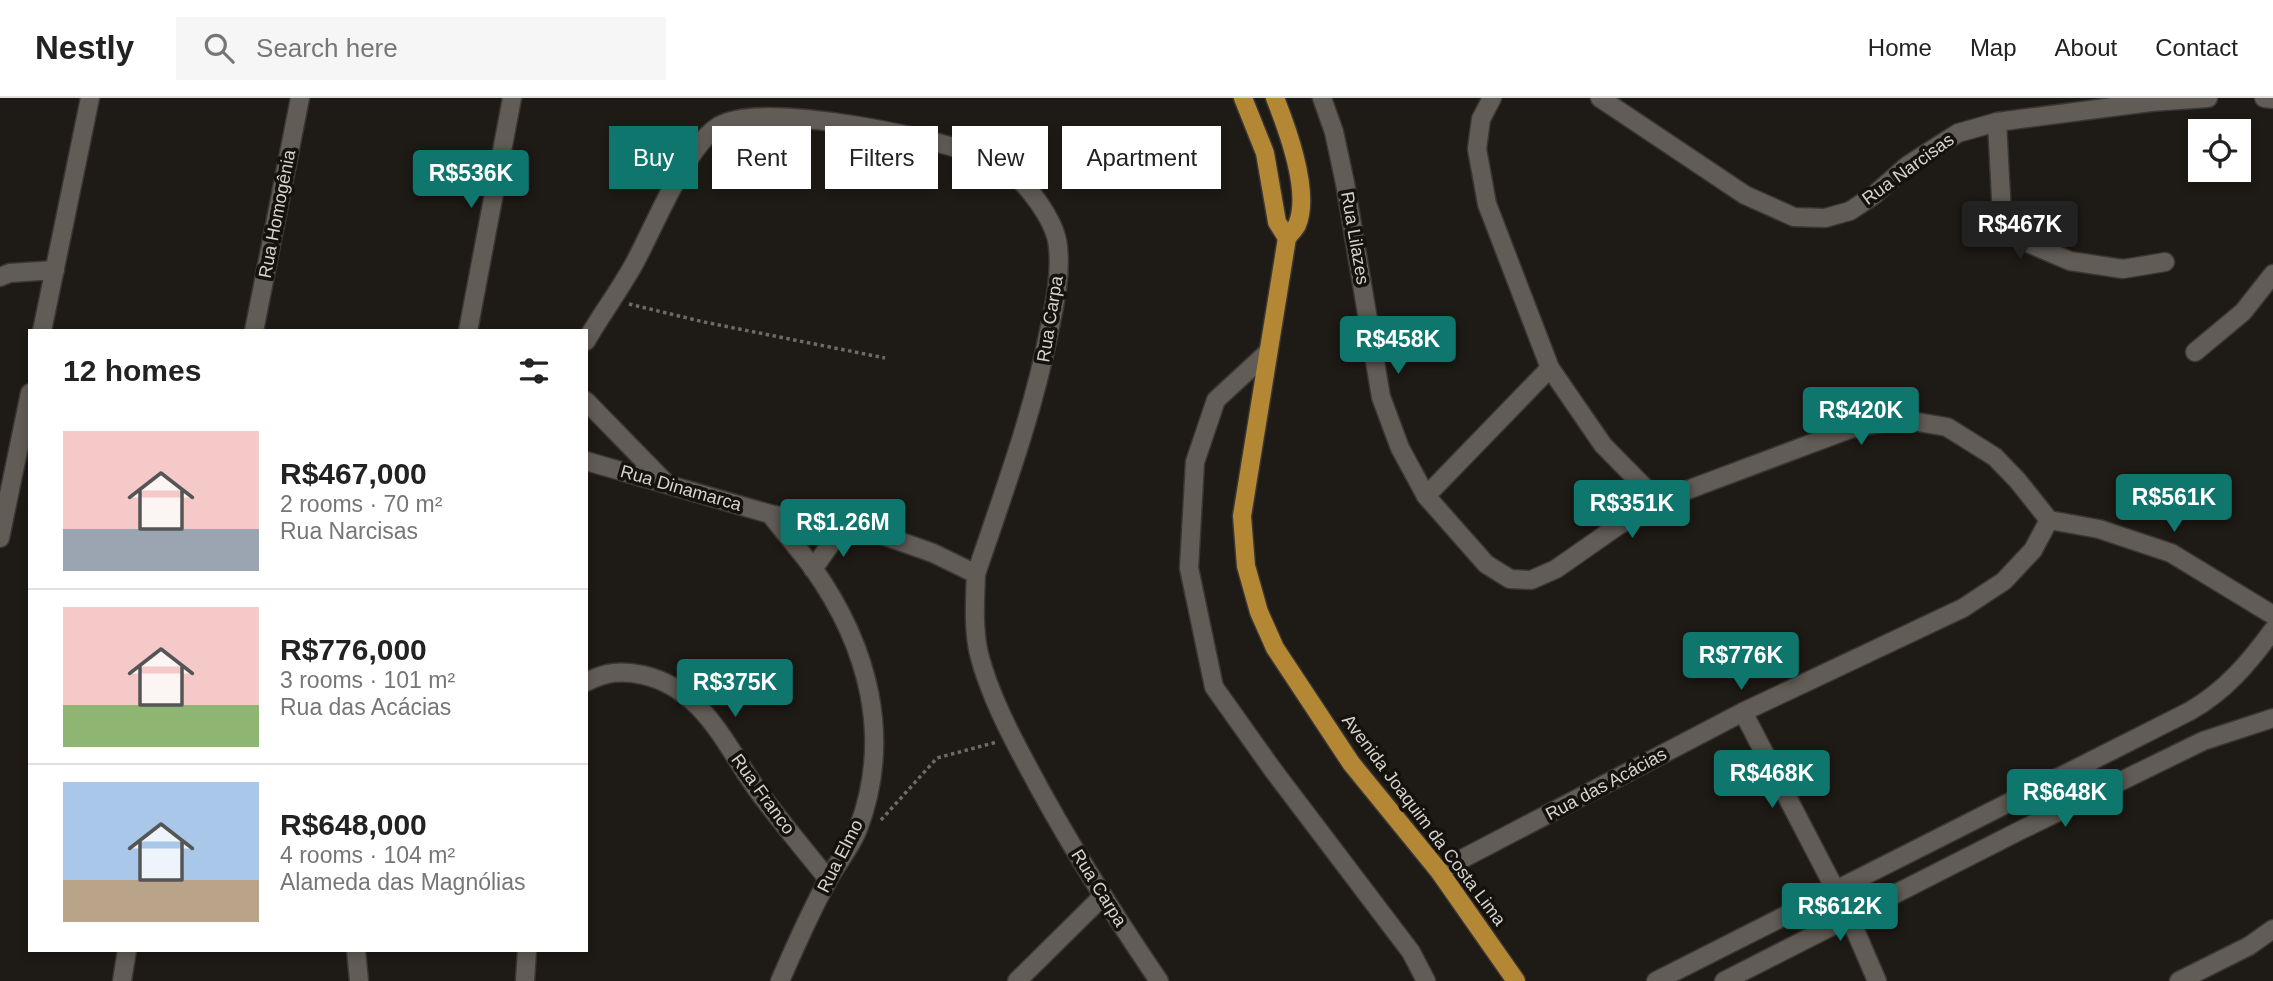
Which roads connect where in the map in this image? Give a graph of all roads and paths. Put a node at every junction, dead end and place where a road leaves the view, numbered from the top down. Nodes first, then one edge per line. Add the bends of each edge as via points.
1 (90, 98) edge
2 (300, 98) edge
3 (512, 98) edge
4 (1243, 98) edge
5 (1275, 98) edge
6 (1322, 98) edge
7 (1492, 98) edge
8 (1600, 98) edge
9 (2208, 98) edge
10 (2264, 98) edge
11 (2273, 99) edge
12 (1997, 122) junction
13 (1287, 238) junction
14 (2165, 261) dead end
15 (55, 270) junction
16 (2273, 274) edge
17 (0, 277) edge
18 (613, 300) junction
19 (43, 329) edge
20 (254, 329) edge
21 (468, 329) edge
22 (588, 338) edge
23 (1268, 352) junction
24 (2195, 352) dead end
25 (886, 358) dead end
26 (1550, 368) junction
27 (28, 403) edge
28 (588, 403) edge
29 (588, 462) edge
30 (666, 483) junction
31 (1426, 496) junction
32 (1658, 501) junction
33 (770, 514) junction
34 (2049, 520) junction
35 (842, 528) junction
36 (0, 538) edge
37 (813, 569) junction
38 (976, 574) junction
39 (2273, 615) edge
40 (2273, 630) edge
41 (588, 681) edge
42 (1743, 712) junction
43 (2273, 718) edge
44 (1013, 738) junction
45 (2007, 804) junction
46 (874, 827) dead end
47 (2021, 830) junction
48 (1439, 871) junction
49 (828, 879) junction
50 (1835, 890) junction
51 (1102, 897) junction
52 (1849, 916) junction
53 (2273, 929) edge
54 (127, 952) edge
55 (356, 952) edge
56 (527, 952) edge
57 (1510, 979) edge
58 (122, 981) edge
59 (359, 981) edge
60 (525, 981) edge
61 (780, 981) edge
62 (1017, 981) edge
63 (1159, 981) edge
64 (1426, 981) edge
65 (1656, 981) edge
66 (1724, 981) edge
67 (1877, 981) edge
68 (2179, 981) edge

1 - 15 street
2 - 20 street, Rua Homogênia
3 - 21 street
4 - 13 main road via 1265,153 1276,222
5 - 13 main road, Avenida Joaquim da Costa Lima via 1297,160 1297,225
6 - 31 street, Rua Lilazes via 1345,183 1381,397 1400,448
7 - 26 street via 1481,119 1478,149 1487,204
8 - 12 street, Rua Narcisas via 1745,195 1794,217 1825,218 1850,211 1958,133
9 - 12 street, Rua Narcisas
10 - 11 street
12 - 14 street via 2003,216 2021,240 2070,261 2123,268
13 - 23 main road, Avenida Joaquim da Costa Lima
15 - 17 street
15 - 19 street
16 - 24 street via 2243,312
18 - 22 street, Rua Carpa
18 - 25 path
18 - 38 street, Rua Carpa via 674,185 703,138 720,124 772,116 813,120 933,140 998,163 1020,180 1047,215 1058,244 1058,288 1042,369
23 - 48 main road, Avenida Joaquim da Costa Lima via 1242,516 1246,566 1259,612 1275,648 1351,763
23 - 64 street via 1216,400 1195,462 1189,568 1214,687 1411,952
26 - 31 street
26 - 32 street via 1603,445
27 - 36 street
28 - 30 street
29 - 30 street, Rua Dinamarca
30 - 33 street, Rua Dinamarca
31 - 32 street, Rua Lilazes via 1486,564 1510,579 1531,580 1556,569
32 - 34 street, Rua Lilazes via 1850,429 1900,419 1947,427 1995,457
33 - 35 street, Rua Dinamarca
33 - 37 street, Rua Elmo
34 - 39 street via 2099,529 2171,553
34 - 42 street, Rua das Acácias via 2034,550 2004,581 1963,608
35 - 37 street
35 - 38 street, Rua Dinamarca via 922,549
37 - 49 street, Rua Elmo via 864,664 875,723 871,780 857,831
38 - 44 street, Rua Carpa via 979,653
40 - 45 street via 2211,699
41 - 49 street, Rua Franco via 623,671 681,690 712,720 759,793
42 - 48 street, Rua das Acácias
42 - 50 street
43 - 47 street via 2203,741
44 - 46 path via 937,758
44 - 51 street, Rua Carpa
45 - 47 street
45 - 50 street
47 - 52 street
48 - 57 main road, Avenida Joaquim da Costa Lima
49 - 61 street, Rua Elmo
50 - 52 street
50 - 65 street
51 - 62 street
51 - 63 street, Rua Carpa
52 - 66 street
52 - 67 street
53 - 68 street
54 - 58 street
55 - 59 street
56 - 60 street

